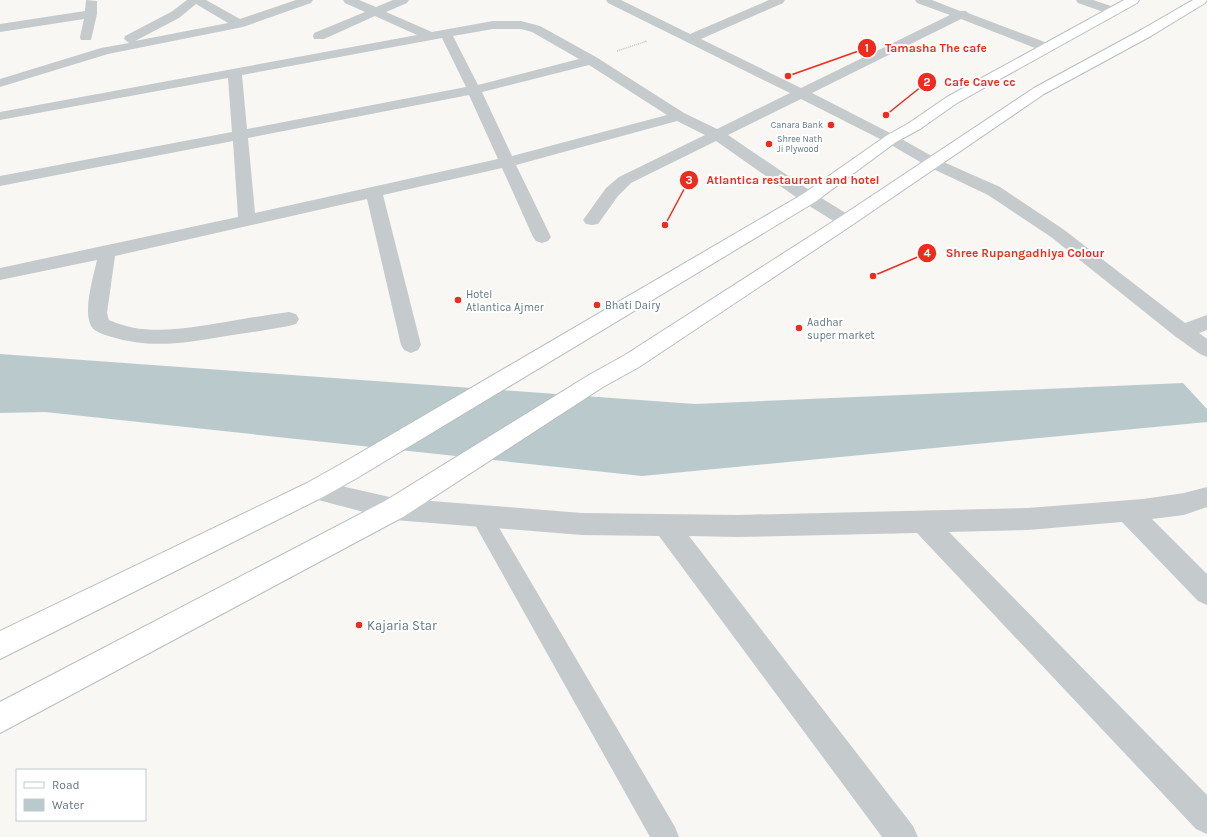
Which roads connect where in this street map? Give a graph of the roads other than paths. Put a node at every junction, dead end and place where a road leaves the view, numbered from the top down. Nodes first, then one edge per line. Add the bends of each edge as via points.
1 (91, 0) edge
2 (195, 0) edge
3 (307, 0) edge
4 (349, 0) edge
5 (403, 0) edge
6 (612, 0) edge
7 (779, 0) edge
8 (921, 0) edge
9 (1082, 0) edge
10 (1133, 0) edge
11 (1201, 0) edge
12 (1113, 11) junction
13 (375, 12) junction
14 (91, 14) junction
15 (962, 14) junction
16 (239, 24) junction
17 (0, 28) edge
18 (439, 35) junction
19 (319, 36) dead end
20 (86, 37) dead end
21 (689, 39) junction
22 (1046, 47) junction
23 (106, 51) junction
24 (591, 60) junction
25 (235, 73) junction
26 (0, 83) edge
27 (474, 90) junction
28 (803, 94) junction
29 (0, 116) edge
30 (679, 116) junction
31 (240, 135) junction
32 (718, 135) junction
33 (891, 139) junction
34 (508, 162) junction
35 (933, 163) junction
36 (0, 181) edge
37 (374, 192) junction
38 (809, 198) junction
39 (247, 220) junction
40 (592, 220) dead end
41 (846, 221) junction
42 (542, 237) dead end
43 (107, 252) junction
44 (0, 274) edge
45 (289, 319) dead end
46 (1207, 322) edge
47 (1183, 332) junction
48 (411, 345) dead end
49 (1204, 347) edge
50 (315, 490) junction
51 (1207, 497) edge
52 (394, 509) junction
53 (1127, 511) junction
54 (481, 516) junction
55 (922, 522) junction
56 (665, 525) junction
57 (1207, 592) edge
58 (0, 645) edge
59 (0, 718) edge
60 (1207, 818) edge
61 (665, 837) edge
62 (902, 837) edge

1 - 14 street
2 - 16 street
2 - 23 street via 175,15
3 - 16 street
4 - 13 street
5 - 13 street
6 - 21 street
7 - 21 street
8 - 15 street
9 - 12 street
10 - 12 street
11 - 35 street via 1039,91
12 - 22 street
13 - 18 street
13 - 19 street
14 - 17 street
14 - 20 street
15 - 22 street
15 - 28 street
16 - 23 street
18 - 24 street via 494,25 521,25 536,29
18 - 25 street
18 - 27 street
21 - 28 street
22 - 33 street via 941,107 900,136
23 - 26 street
24 - 27 street
24 - 30 street
25 - 29 street
25 - 31 street
27 - 31 street
27 - 34 street
28 - 32 street
28 - 33 street
30 - 32 street
30 - 34 street
31 - 36 street
31 - 39 street
32 - 38 street
32 - 40 street via 625,180 612,192
33 - 35 street
33 - 38 street
34 - 37 street
34 - 42 street
35 - 41 street
35 - 47 street via 994,191 1045,225
37 - 39 street
37 - 48 street
38 - 41 street
38 - 50 street
39 - 43 street
41 - 52 street via 632,361 596,381
43 - 44 street
43 - 45 street via 97,313 100,324 111,331 135,337 175,337
46 - 47 street
47 - 49 street
50 - 52 street
50 - 58 street
51 - 53 street via 1184,504
52 - 54 street
52 - 59 street
53 - 55 street via 1028,519
53 - 57 street
54 - 56 street via 582,524
54 - 61 lane
55 - 56 street
55 - 60 street
56 - 62 street

